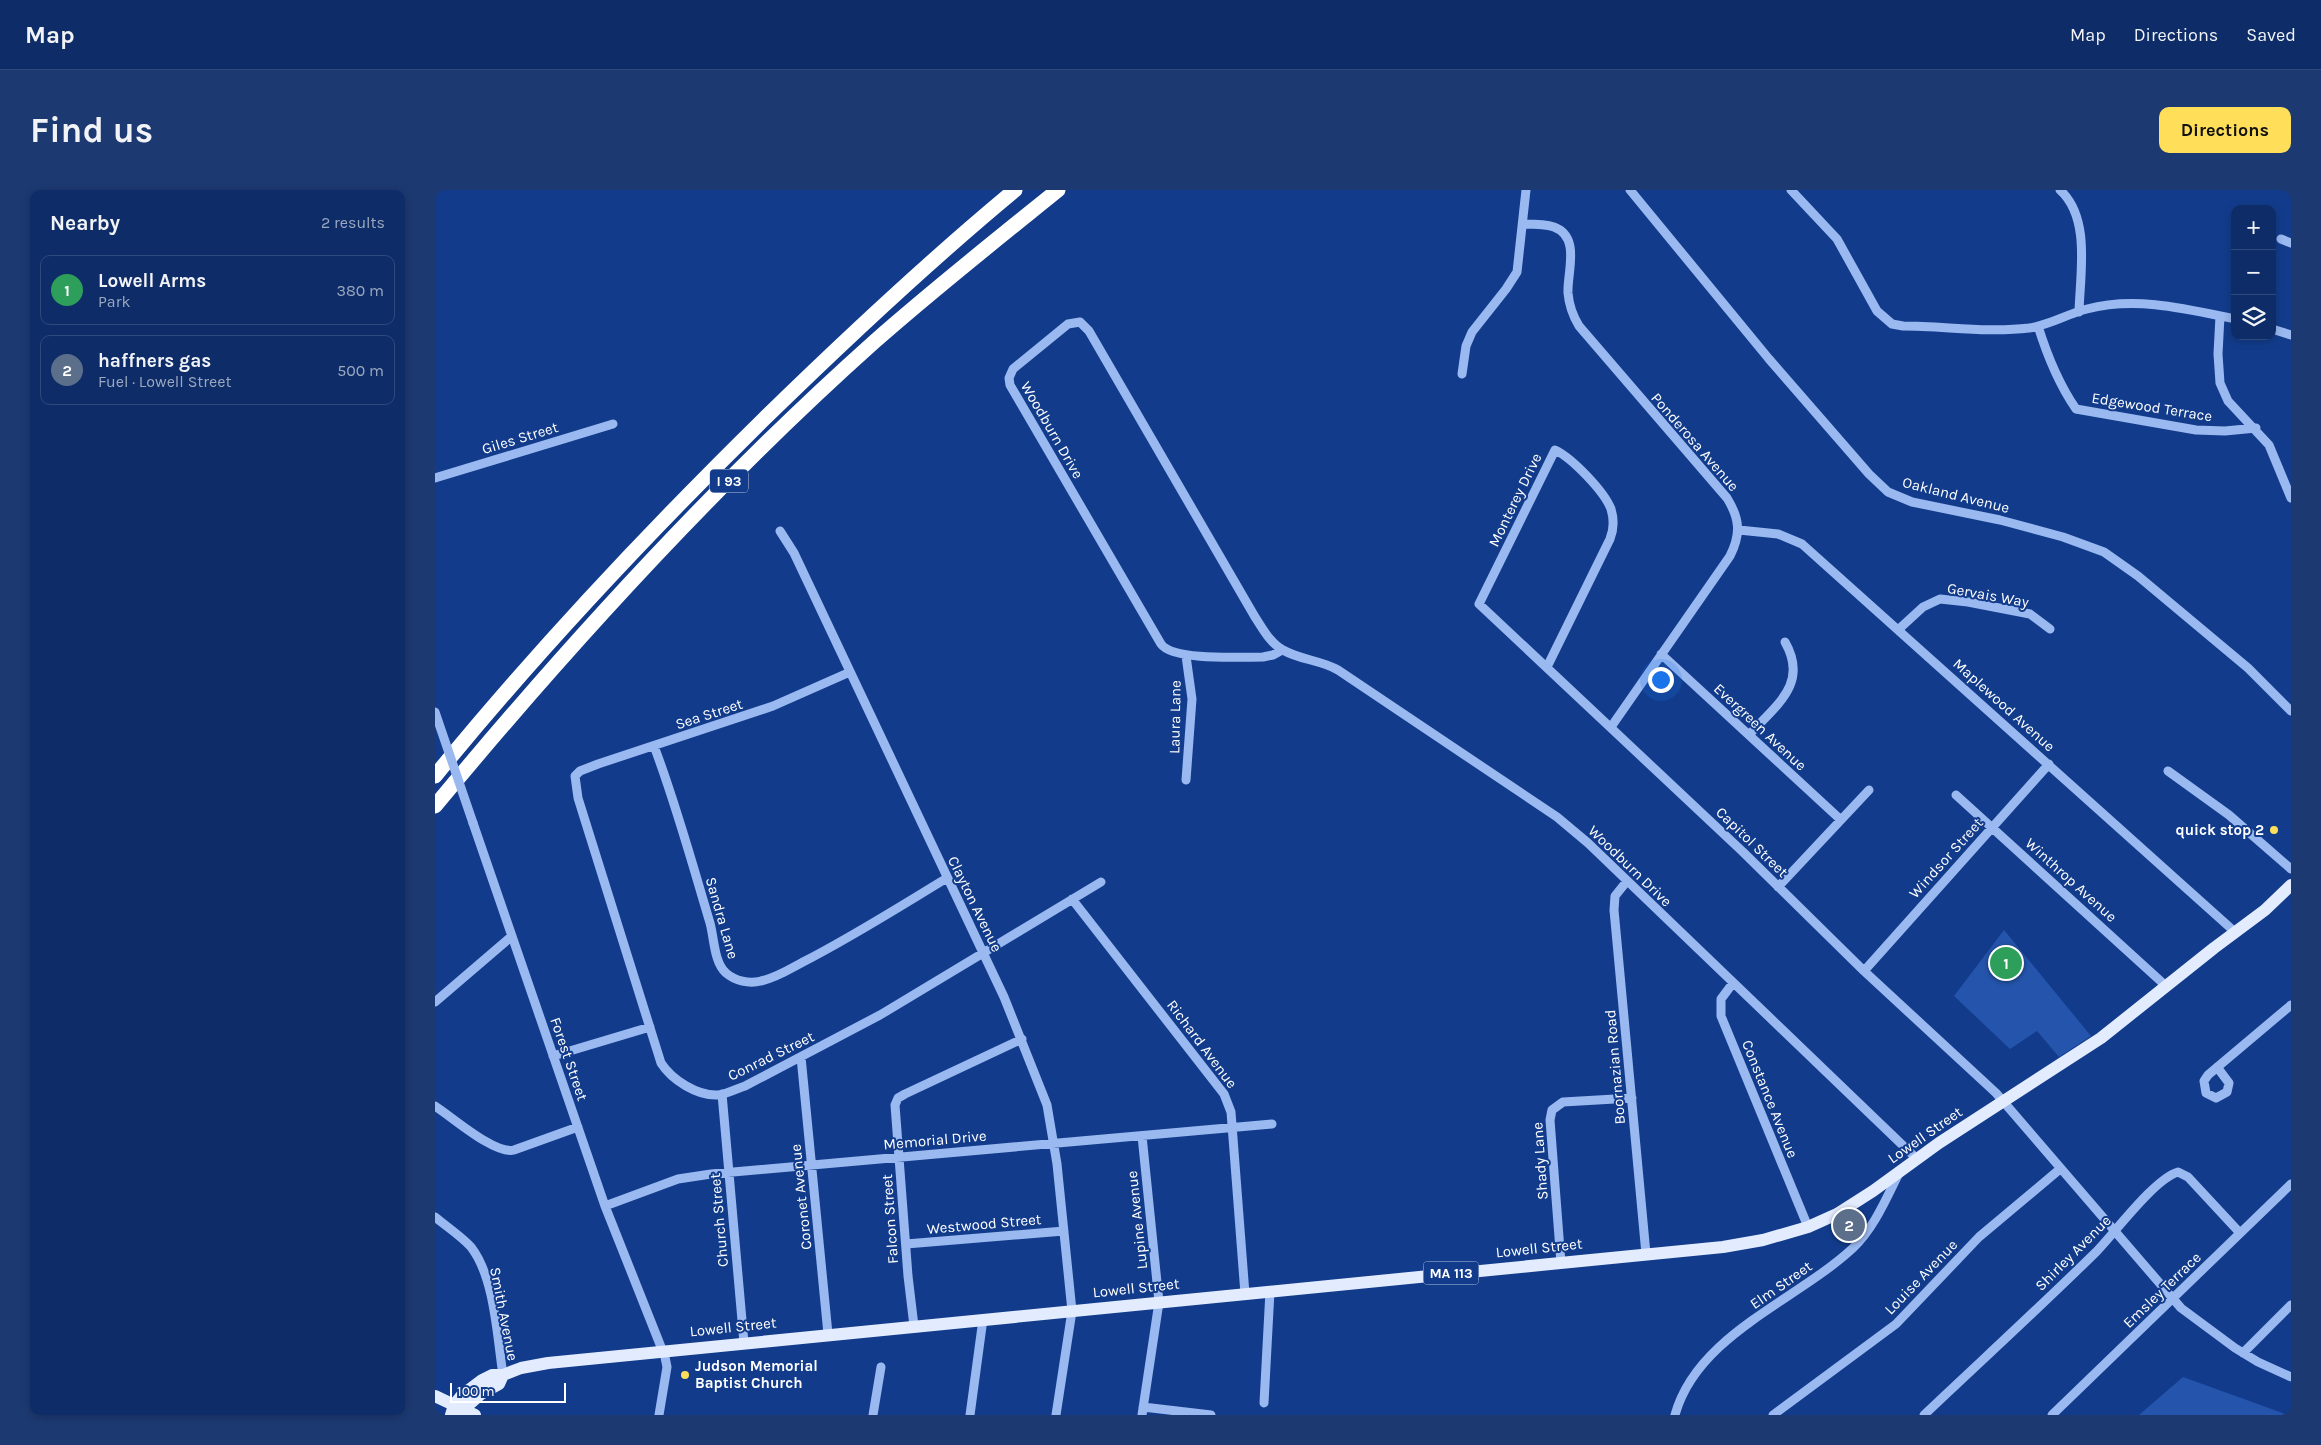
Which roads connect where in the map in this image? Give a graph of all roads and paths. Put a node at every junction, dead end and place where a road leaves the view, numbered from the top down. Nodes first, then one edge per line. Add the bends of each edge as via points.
1 (1015, 190) edge
2 (1058, 190) edge
3 (1526, 190) edge
4 (1630, 190) edge
5 (1791, 190) edge
6 (2060, 190) edge
7 (1523, 224) junction
8 (2281, 238) dead end
9 (2291, 242) edge
10 (2079, 312) junction
11 (2220, 316) junction
12 (2231, 317) edge
13 (2038, 326) junction
14 (2276, 330) edge
15 (2291, 335) edge
16 (1462, 374) dead end
17 (613, 424) dead end
18 (2256, 428) junction
19 (435, 478) edge
20 (2291, 498) edge
21 (1739, 530) junction
22 (780, 531) dead end
23 (1479, 604) joint
24 (1899, 629) junction
25 (2050, 629) dead end
26 (1785, 642) dead end
27 (1282, 650) junction
28 (1661, 654) junction
29 (1186, 656) junction
30 (1547, 668) junction
31 (850, 672) junction
32 (2291, 711) edge
33 (435, 712) edge
34 (1611, 727) junction
35 (1749, 735) junction
36 (654, 746) junction
37 (2049, 764) junction
38 (2168, 771) dead end
39 (435, 776) edge
40 (575, 776) joint
41 (1186, 780) dead end
42 (1869, 790) dead end
43 (1956, 795) dead end
44 (435, 806) edge
45 (1841, 820) junction
46 (1992, 827) junction
47 (2291, 869) edge
48 (947, 878) junction
49 (1627, 881) junction
50 (1101, 882) dead end
51 (2291, 885) edge
52 (1778, 887) junction
53 (1072, 899) junction
54 (2235, 932) junction
55 (512, 936) junction
56 (983, 954) junction
57 (1863, 971) junction
58 (1733, 983) junction
59 (2166, 986) junction
60 (435, 1002) edge
61 (2291, 1005) edge
62 (649, 1027) junction
63 (1022, 1040) junction
64 (553, 1056) junction
65 (801, 1057) junction
66 (2217, 1067) dead end
67 (722, 1094) junction
68 (1632, 1098) junction
69 (2004, 1102) junction
70 (435, 1106) edge
71 (1272, 1124) dead end
72 (578, 1127) junction
73 (1231, 1128) junction
74 (1143, 1136) junction
75 (1055, 1144) junction
76 (899, 1157) junction
77 (1917, 1159) junction
78 (811, 1165) junction
79 (2060, 1169) junction
80 (729, 1172) junction
81 (1900, 1172) junction
82 (2291, 1184) edge
83 (605, 1206) junction
84 (435, 1218) edge
85 (1808, 1227) junction
86 (1064, 1231) junction
87 (2114, 1232) junction
88 (2241, 1233) junction
89 (906, 1244) junction
90 (1647, 1254) junction
91 (1561, 1263) junction
92 (1270, 1291) junction
93 (1245, 1294) junction
94 (2172, 1299) junction
95 (1159, 1302) junction
96 (2291, 1305) edge
97 (1072, 1310) junction
98 (983, 1319) junction
99 (914, 1326) junction
100 (828, 1334) junction
101 (744, 1343) junction
102 (662, 1351) junction
103 (2243, 1353) junction
104 (881, 1367) dead end
105 (503, 1375) junction
106 (2291, 1377) edge
107 (435, 1396) edge
108 (1264, 1403) dead end
109 (1143, 1411) edge
110 (460, 1412) edge
111 (659, 1415) edge
112 (873, 1415) edge
113 (970, 1415) edge
114 (1056, 1415) edge
115 (1211, 1415) edge
116 (1675, 1415) edge
117 (1773, 1415) edge
118 (1924, 1415) edge
119 (2052, 1415) edge

1 - 39 highway, I 93 via 859,327 688,494 552,639
2 - 44 highway, I 93 via 882,336 760,450 645,566
3 - 7 street
4 - 32 street, Oakland Avenue via 1769,359 1888,492 1911,502 2000,520 2104,552 2138,576 2248,668
5 - 13 street via 1837,239 1877,311 1892,324 1986,330
6 - 10 street via 2073,207 2080,225
7 - 16 street via 1517,272 1472,332 1466,346
7 - 21 street, Ponderosa Avenue via 1553,227 1566,236 1571,250 1568,294 1571,311 1579,326 1727,498 1737,516
8 - 9 street
10 - 11 street via 2111,304 2143,304
10 - 13 street
11 - 12 street
11 - 18 street via 2220,383 2228,401
13 - 18 street, Edgewood Terrace via 2065,393 2076,409 2196,430
14 - 15 street
17 - 19 street, Giles Street
18 - 20 street via 2269,445
21 - 24 street, Maplewood Avenue via 1778,534 1802,544
21 - 28 street via 1730,556
22 - 31 street, Clayton Avenue
23 - 30 street, Capitol Street
23 - 30 street, Monterey Drive via 1555,450 1563,454 1604,497 1612,511 1613,527
24 - 25 street, Gervais Way via 1923,607 1940,599 2030,614
24 - 37 street, Maplewood Avenue
26 - 35 street via 1794,669 1790,690
27 - 29 street, Woodburn Drive via 1263,658
27 - 29 street, Woodburn Drive via 1272,642 1255,617 1089,331 1082,324 1071,323 1013,369 1010,385 1161,644 1170,652
27 - 49 street, Woodburn Drive via 1329,665 1542,805
28 - 34 street
28 - 35 street, Evergreen Avenue
29 - 41 street, Laura Lane via 1192,699
30 - 34 street, Capitol Street
31 - 36 street, Sea Street via 773,706
31 - 48 street, Clayton Avenue
33 - 55 street, Forest Street, bridge
34 - 52 street, Capitol Street
35 - 45 street, Evergreen Avenue
36 - 40 street, Sea Street via 592,766
36 - 48 street, Sandra Lane via 690,852 718,960 724,972 734,978 747,982 776,975 834,946
37 - 46 street, Windsor Street
37 - 54 street, Maplewood Avenue
38 - 47 street via 2229,815
40 - 62 street, Conrad Street via 578,798
42 - 45 street
43 - 46 street, Winthrop Avenue
45 - 52 street
46 - 57 street, Windsor Street
46 - 59 street, Winthrop Avenue
48 - 56 street, Clayton Avenue
49 - 58 street, Woodburn Drive
49 - 68 street, Boornazian Road via 1617,891 1614,903
50 - 53 street, Conrad Street
51 - 54 main road, Lowell Street / MA 113
52 - 57 street, Capitol Street
53 - 56 street, Conrad Street
53 - 73 street, Richard Avenue via 1219,1085 1228,1103
54 - 59 main road, Lowell Street / MA 113
55 - 60 street
55 - 64 street, Forest Street
56 - 63 street, Clayton Avenue
56 - 65 street, Conrad Street
57 - 69 street, Capitol Street
58 - 77 street, Woodburn Drive
58 - 85 street, Constance Avenue via 1721,999 1721,1016
59 - 69 main road, Lowell Street / MA 113 via 2101,1038
61 - 66 street
62 - 64 street
62 - 67 street, Conrad Street via 666,1072 708,1095
63 - 75 street, Clayton Avenue via 1047,1105
63 - 76 street, Falcon Street via 898,1098 895,1115
64 - 72 street, Forest Street
65 - 67 street, Conrad Street via 745,1086
65 - 78 street, Coronet Avenue
67 - 80 street, Church Street
68 - 90 street, Boornazian Road
68 - 91 street, Shady Lane via 1563,1102 1552,1110 1550,1120
69 - 77 main road, Lowell Street / MA 113
69 - 79 street, Capitol Street
70 - 72 street via 507,1152
71 - 73 street, Memorial Drive
72 - 83 street, Forest Street
73 - 74 street, Memorial Drive
73 - 93 street, Richard Avenue
74 - 75 street, Memorial Drive
74 - 95 street, Lupine Avenue
75 - 76 street, Memorial Drive
75 - 86 street, Clayton Avenue
76 - 78 street, Memorial Drive
76 - 89 street, Falcon Street
77 - 81 main road, Lowell Street / MA 113
78 - 80 street, Memorial Drive
78 - 100 street, Coronet Avenue
79 - 87 street, Capitol Street
79 - 117 street, Louise Avenue via 1979,1237 1896,1324
80 - 83 street, Memorial Drive via 678,1179
80 - 101 street, Church Street
81 - 85 main road, Lowell Street / MA 113 via 1837,1214
81 - 116 street, Elm Street via 1879,1212 1854,1247 1712,1353 1691,1377
82 - 88 street, Emsley Terrace
83 - 102 street, Forest Street
84 - 105 street, Smith Avenue via 469,1245 481,1265 489,1288
85 - 90 main road, Lowell Street / MA 113 via 1763,1240
86 - 89 street, Westwood Street
86 - 97 street, Clayton Avenue
87 - 88 street, Shirley Avenue via 2166,1178 2178,1172 2188,1176
87 - 94 street, Capitol Street
87 - 118 street, Shirley Avenue
88 - 94 street, Emsley Terrace
89 - 99 street, Falcon Street
90 - 91 main road, Lowell Street / MA 113
91 - 92 main road, Lowell Street / MA 113
92 - 93 main road, Lowell Street / MA 113
92 - 108 street
93 - 95 main road, Lowell Street / MA 113
94 - 103 street, Capitol Street
94 - 119 street, Emsley Terrace
95 - 97 main road, Lowell Street / MA 113
95 - 109 street, Lupine Avenue
96 - 103 street
97 - 98 main road, Lowell Street / MA 113
97 - 114 street, Clayton Avenue
98 - 99 main road, Lowell Street / MA 113
98 - 113 street
99 - 100 main road, Lowell Street / MA 113
100 - 101 main road, Lowell Street / MA 113
101 - 102 main road, Lowell Street / MA 113
102 - 105 main road, Lowell Street / MA 113 via 548,1363
102 - 111 street, Forest Street via 667,1367
103 - 106 street, Capitol Street
104 - 112 street
105 - 110 main road, Lowell Street / MA 113 via 491,1375 471,1386
107 - 110 main road, Lowell Street
109 - 115 street

